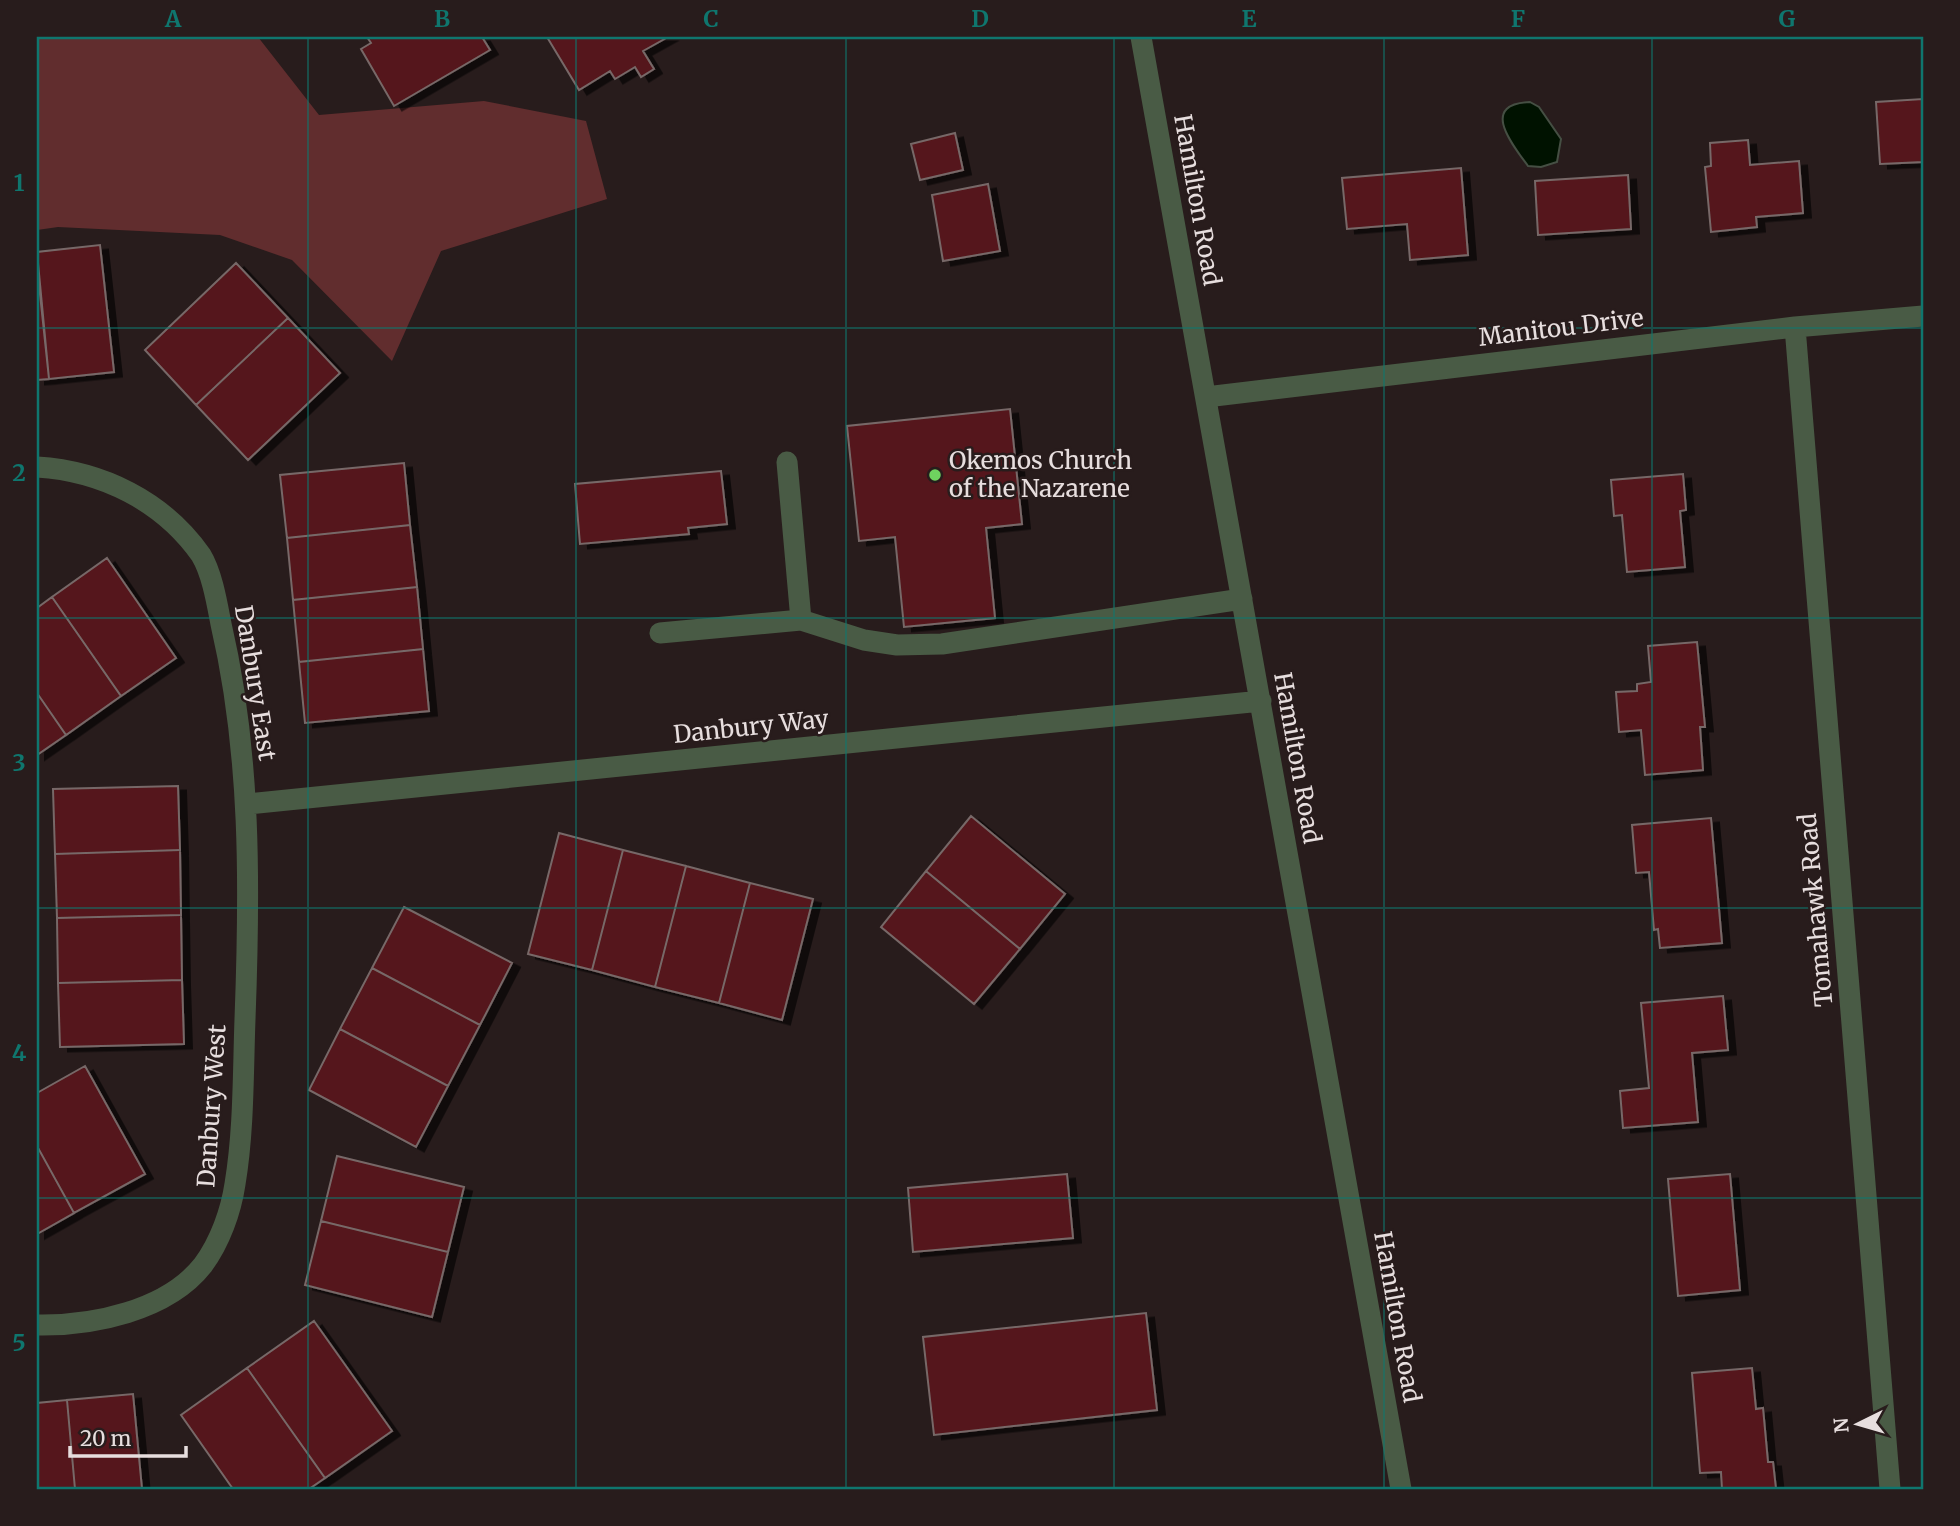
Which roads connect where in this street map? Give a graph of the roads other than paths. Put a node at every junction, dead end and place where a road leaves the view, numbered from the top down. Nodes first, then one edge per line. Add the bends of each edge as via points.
1 (1141, 37) edge
2 (1923, 316) edge
3 (1795, 327) junction
4 (1206, 397) junction
5 (787, 463) dead end
6 (37, 467) edge
7 (1242, 599) junction
8 (801, 620) junction
9 (660, 633) dead end
10 (1261, 701) junction
11 (247, 804) junction
12 (37, 1325) edge
13 (1401, 1489) edge
14 (1890, 1489) edge

1 - 4 street, Hamilton Road
2 - 3 street, Manitou Drive
3 - 4 street, Manitou Drive
3 - 14 street, Tomahawk Road
4 - 7 street, Hamilton Road
5 - 8 street
6 - 11 street, Danbury East via 69,471 121,488 170,520 202,557 231,664
7 - 8 street via 942,644 864,640
7 - 10 street, Hamilton Road
8 - 9 street
10 - 11 street, Danbury Way
10 - 13 street, Hamilton Road
11 - 12 street, Danbury West via 247,985 238,1158 230,1210 202,1266 179,1286 122,1314

